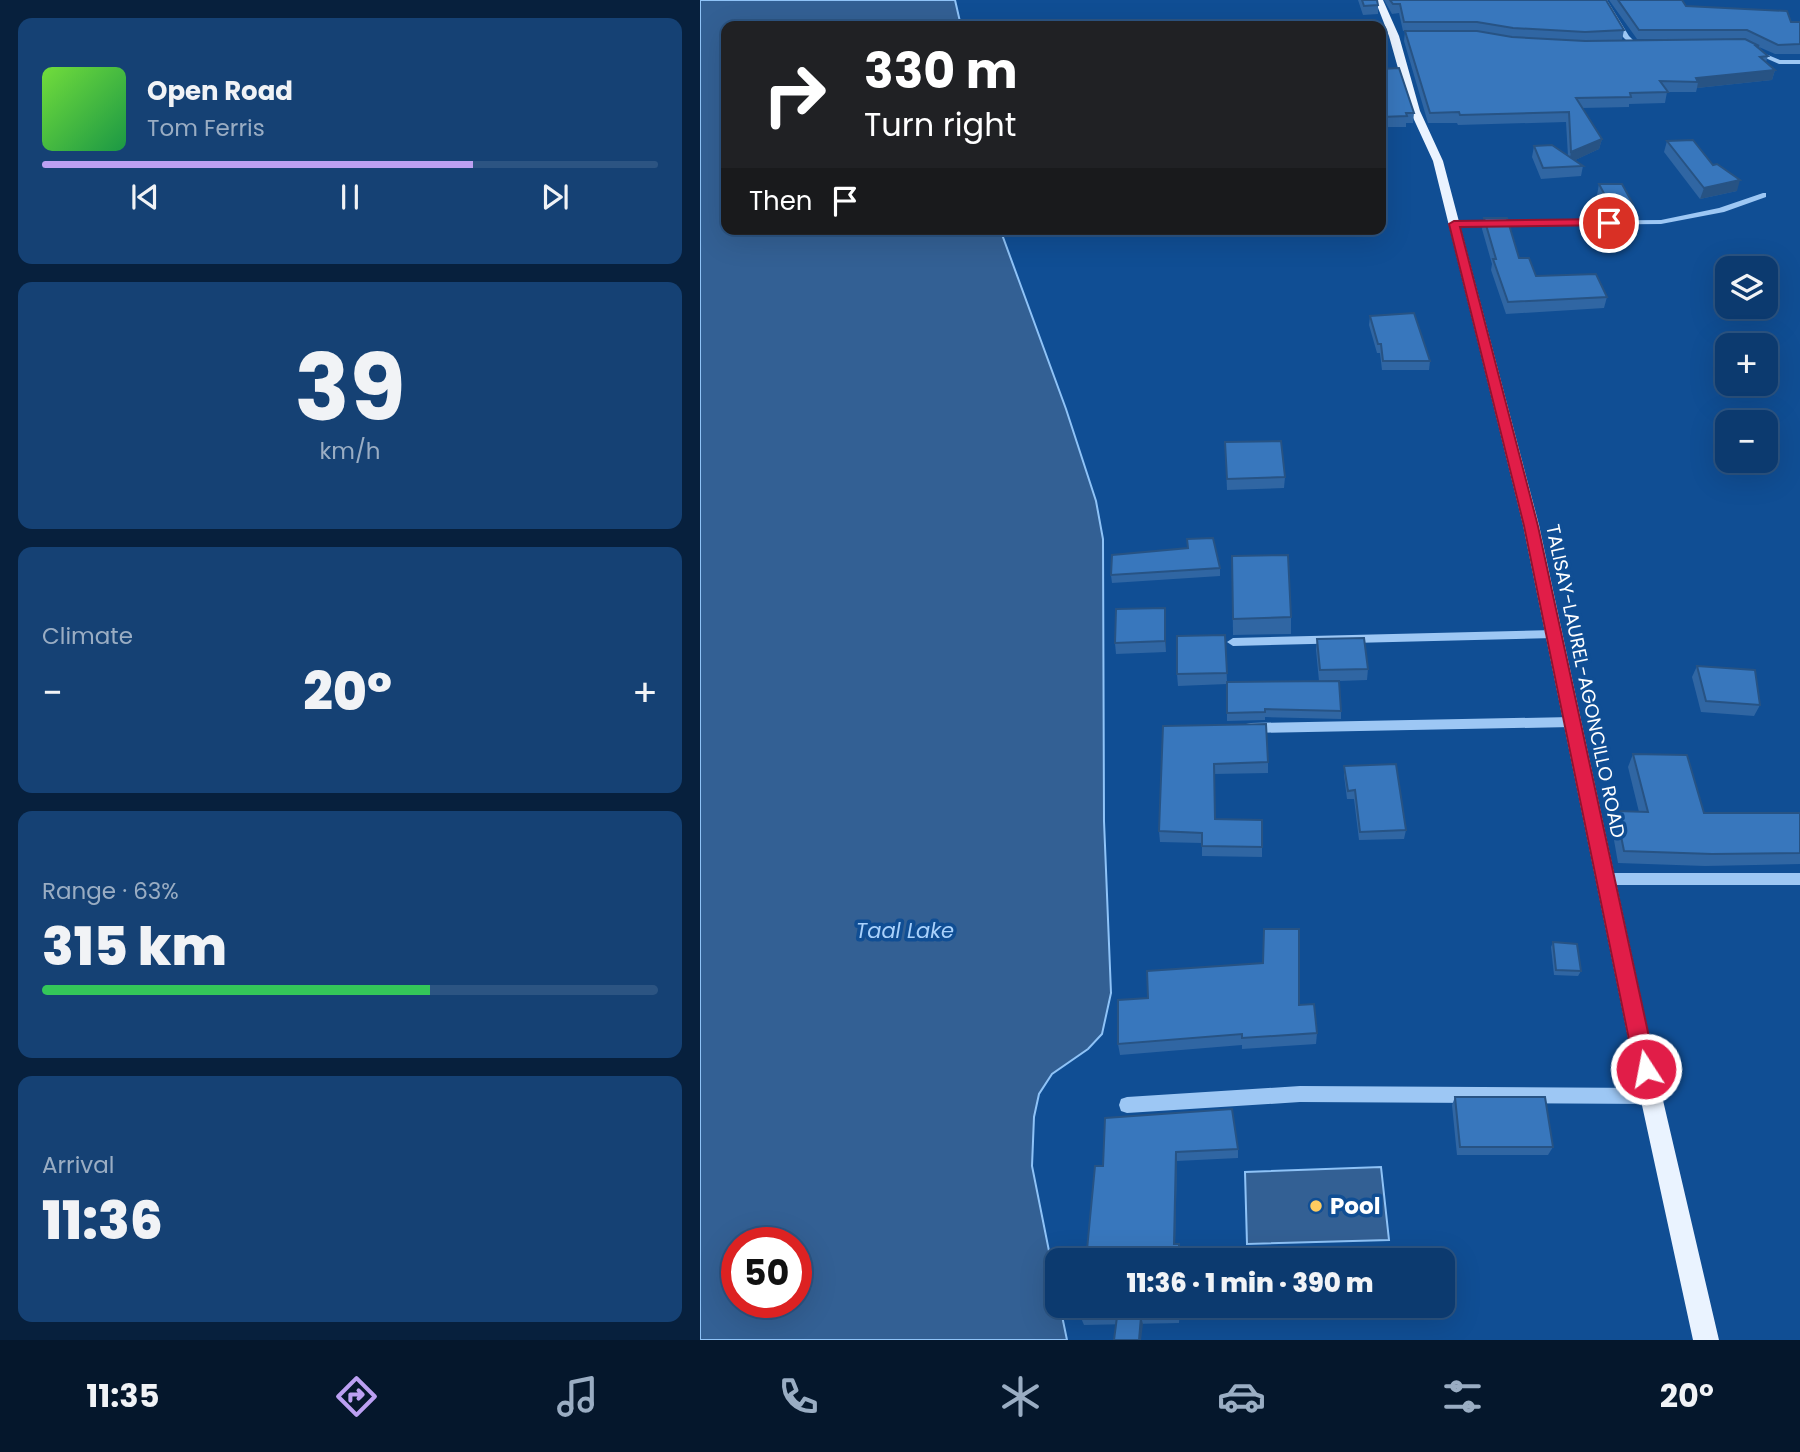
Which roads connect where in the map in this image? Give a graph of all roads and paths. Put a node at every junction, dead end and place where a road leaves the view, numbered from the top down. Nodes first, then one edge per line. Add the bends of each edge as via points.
1 (1379, 0) edge
2 (1604, 0) edge
3 (1620, 44) edge
4 (1744, 44) edge
5 (1800, 62) edge
6 (1763, 195) dead end
7 (1454, 224) junction
8 (1554, 634) junction
9 (1233, 642) dead end
10 (1572, 722) junction
11 (1243, 728) edge
12 (1607, 879) junction
13 (1800, 879) edge
14 (1651, 1096) junction
15 (1127, 1105) dead end
16 (1706, 1340) edge

1 - 7 main road, TALISAY-LAUREL-AGONCILLO ROAD via 1398,36 1415,111 1438,161
2 - 3 street via 1626,37 1638,44
4 - 5 street via 1779,62
6 - 7 street via 1721,210 1661,222
7 - 8 main road, TALISAY-LAUREL-AGONCILLO ROAD
8 - 9 street
8 - 10 main road, TALISAY-LAUREL-AGONCILLO ROAD
10 - 11 street
10 - 12 main road, TALISAY-LAUREL-AGONCILLO ROAD
12 - 13 street
12 - 14 main road, TALISAY-LAUREL-AGONCILLO ROAD
14 - 15 street via 1300,1094
14 - 16 main road, TALISAY-LAUREL-AGONCILLO ROAD

